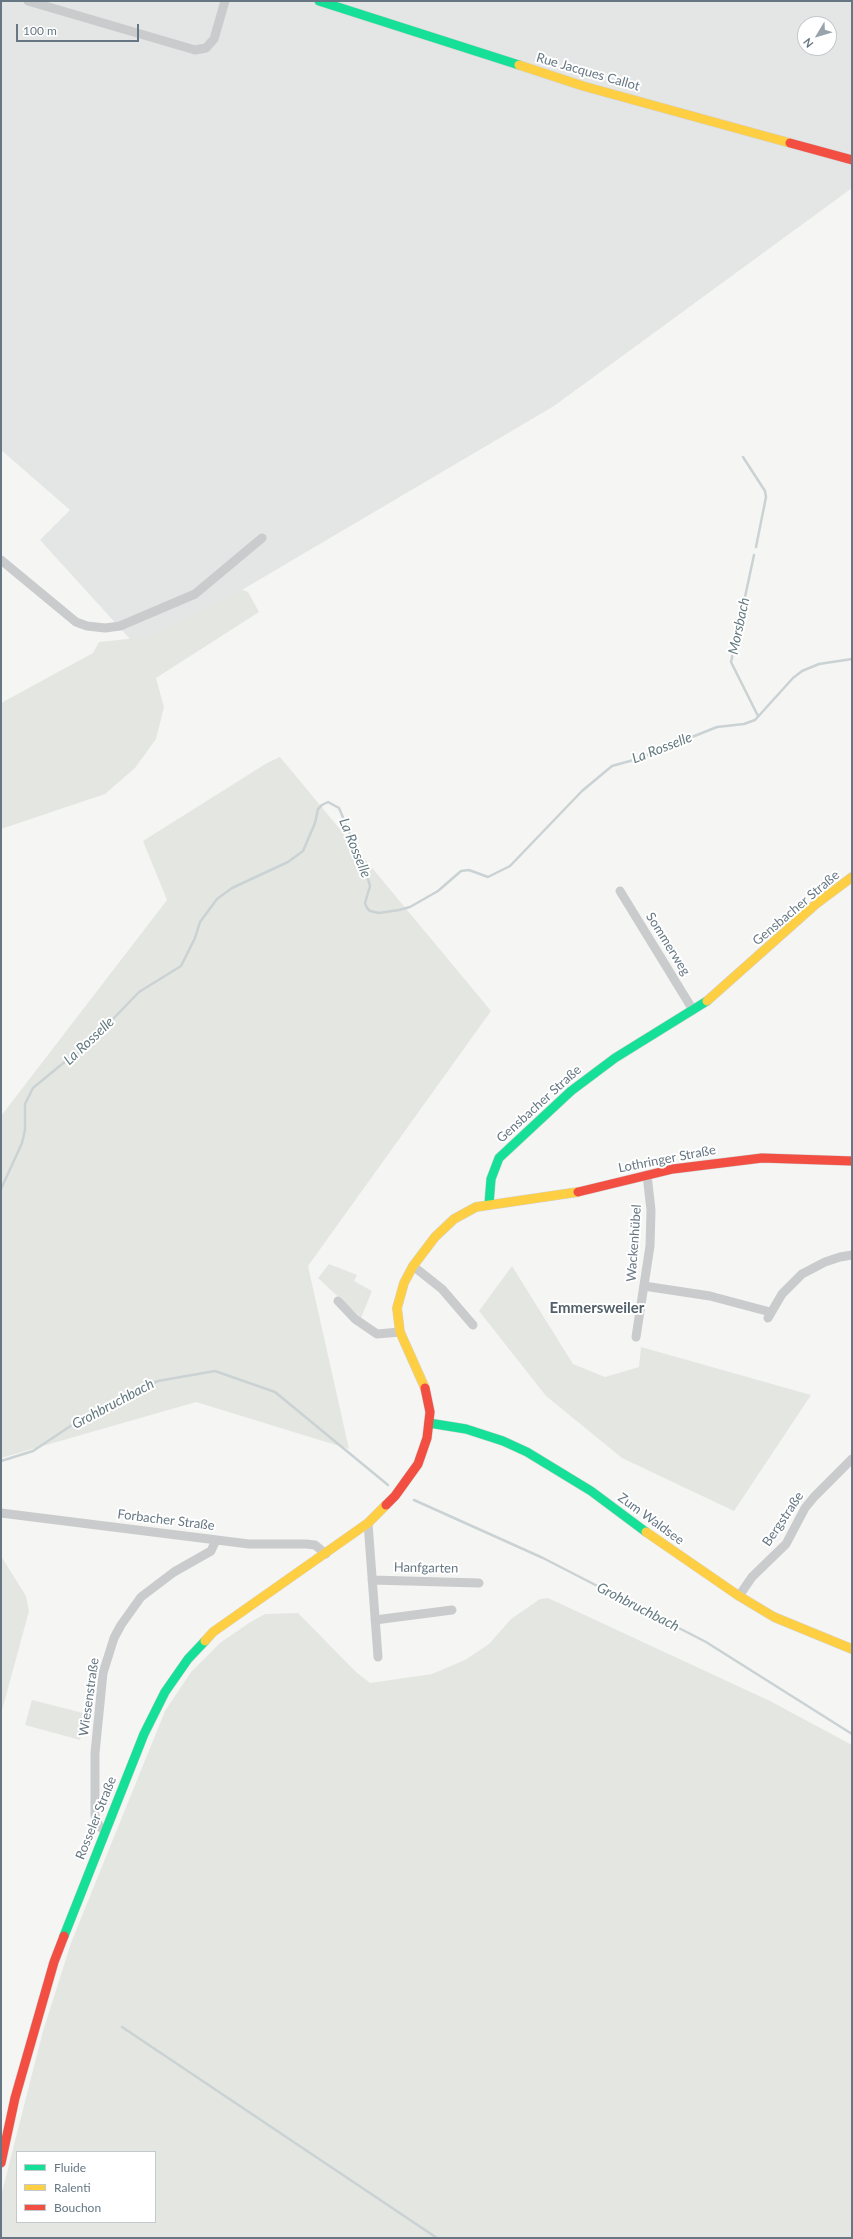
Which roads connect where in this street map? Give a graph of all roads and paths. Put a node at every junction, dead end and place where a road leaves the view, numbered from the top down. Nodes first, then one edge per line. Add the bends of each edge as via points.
1 (28, 1) edge
2 (225, 1) edge
3 (319, 1) edge
4 (852, 160) edge
5 (262, 538) dead end
6 (1, 560) edge
7 (852, 877) edge
8 (620, 891) dead end
9 (693, 1010) junction
10 (852, 1161) edge
11 (647, 1175) junction
12 (490, 1204) junction
13 (852, 1255) edge
14 (413, 1266) junction
15 (644, 1286) junction
16 (338, 1301) dead end
17 (473, 1324) dead end
18 (400, 1332) junction
19 (636, 1337) dead end
20 (429, 1423) junction
21 (852, 1459) edge
22 (1, 1513) edge
23 (368, 1522) junction
24 (216, 1540) junction
25 (326, 1554) junction
26 (372, 1580) junction
27 (479, 1583) dead end
28 (739, 1596) junction
29 (452, 1610) dead end
30 (375, 1620) junction
31 (852, 1649) edge
32 (378, 1657) dead end
33 (105, 1831) junction
34 (1, 2163) edge

1 - 2 street via 195,50 206,48 214,39
3 - 4 street, Rue Jacques Callot via 583,86
5 - 6 street via 196,594 120,626 105,628 76,622
7 - 9 street, Gensbacher Straße via 816,904 712,998
8 - 9 street, Sommerweg
9 - 12 street, Gensbacher Straße via 593,1073 507,1150 499,1158 491,1179
10 - 11 street, Lothringer Straße via 762,1158 698,1165
11 - 12 street, Lothringer Straße via 563,1195
11 - 15 street, Wackenhübel via 651,1210 650,1246
12 - 14 street via 476,1207 454,1219 435,1237
13 - 15 street via 825,1262 802,1274 782,1294 769,1315 710,1296
14 - 17 street via 442,1289
14 - 18 street via 400,1295 397,1321
15 - 19 street, Wackenhübel
16 - 18 street via 355,1319 377,1334
18 - 20 street via 425,1387 430,1412
20 - 23 street via 418,1464 395,1496
20 - 28 street, Zum Waldsee via 503,1441 547,1463 591,1491 656,1540
21 - 28 street, Bergstraße via 814,1497 805,1508 786,1544 752,1577
22 - 24 street, Forbacher Straße
23 - 25 street
23 - 26 street
24 - 25 street, Forbacher Straße via 256,1544 310,1544
24 - 33 street, Wiesenstraße via 210,1551 174,1572 141,1597 114,1638 104,1673 95,1753 95,1816 99,1826
25 - 33 street, Rosseler Straße via 227,1621 188,1659 155,1709
26 - 27 street, Hanfgarten
26 - 30 street
28 - 31 street, Zum Waldsee via 774,1617
29 - 30 street
30 - 32 street
33 - 34 street, Rosseler Straße via 54,1962 23,2070

